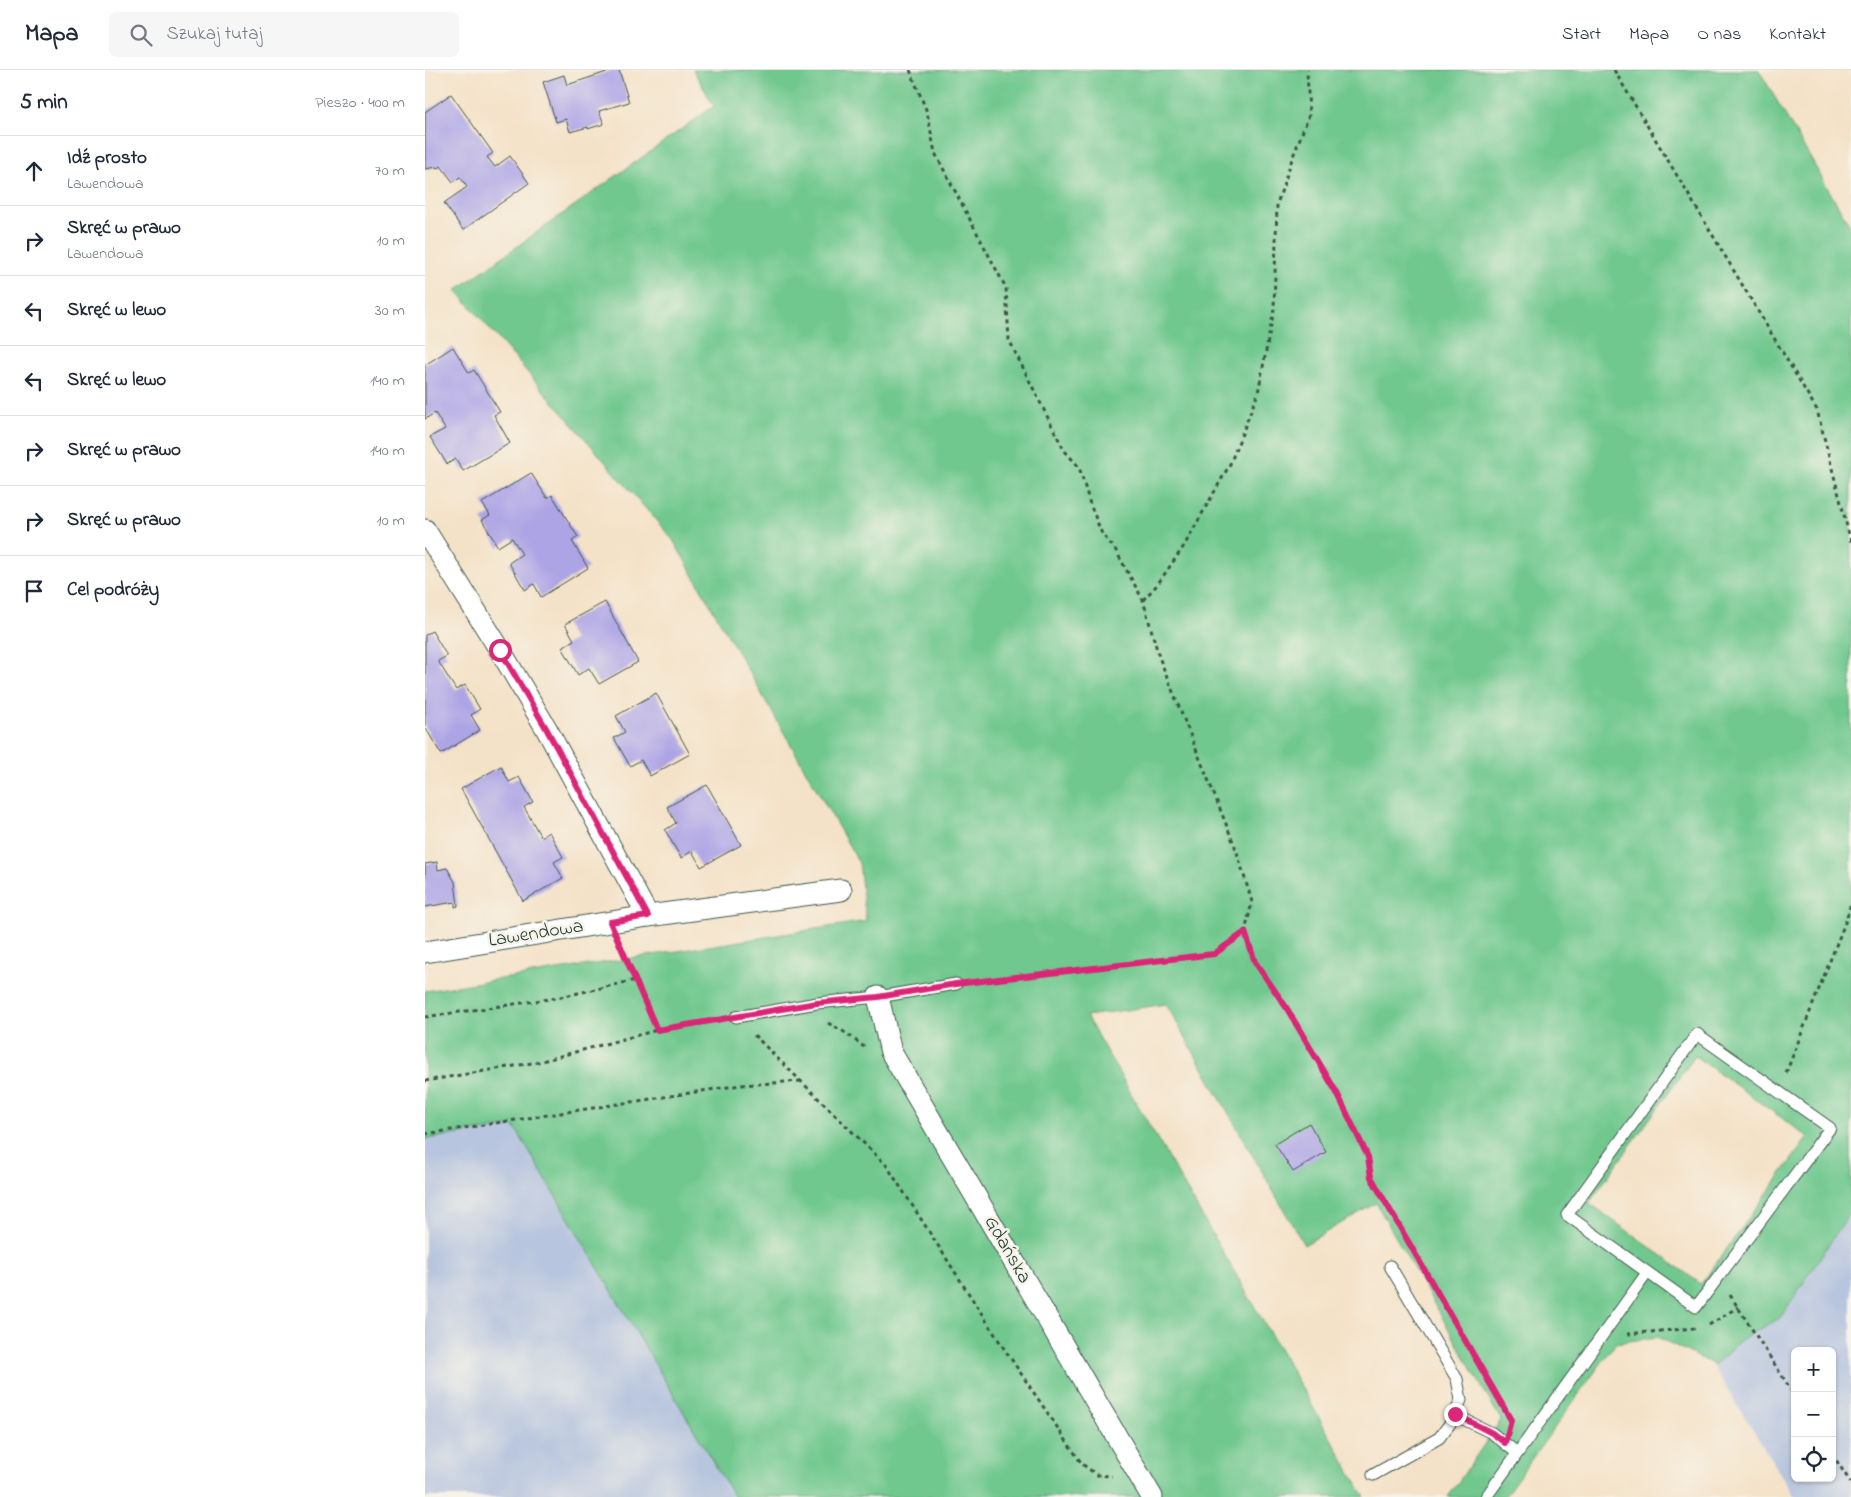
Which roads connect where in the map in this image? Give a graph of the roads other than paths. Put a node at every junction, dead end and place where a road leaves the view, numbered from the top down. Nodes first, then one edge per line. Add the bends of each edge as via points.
1 (425, 530) edge
2 (841, 890) dead end
3 (648, 916) junction
4 (425, 952) edge
5 (956, 984) road end
6 (878, 997) junction
7 (736, 1017) road end
8 (1390, 1266) dead end
9 (1647, 1273) junction
10 (1455, 1414) junction
11 (1517, 1453) junction
12 (1373, 1476) dead end
13 (1147, 1489) edge
14 (1486, 1497) edge

1 - 3 street via 546,728
2 - 3 street, Lawendowa
3 - 4 street, Lawendowa
5 - 6 lane
6 - 7 lane via 817,1003
6 - 13 street, Gdańska via 891,1052
8 - 10 lane via 1457,1379 1461,1400
9 - 9 lane via 1696,1307 1830,1128 1697,1034 1567,1215
9 - 11 lane
10 - 11 lane via 1492,1433
10 - 12 lane via 1439,1438
11 - 14 lane

